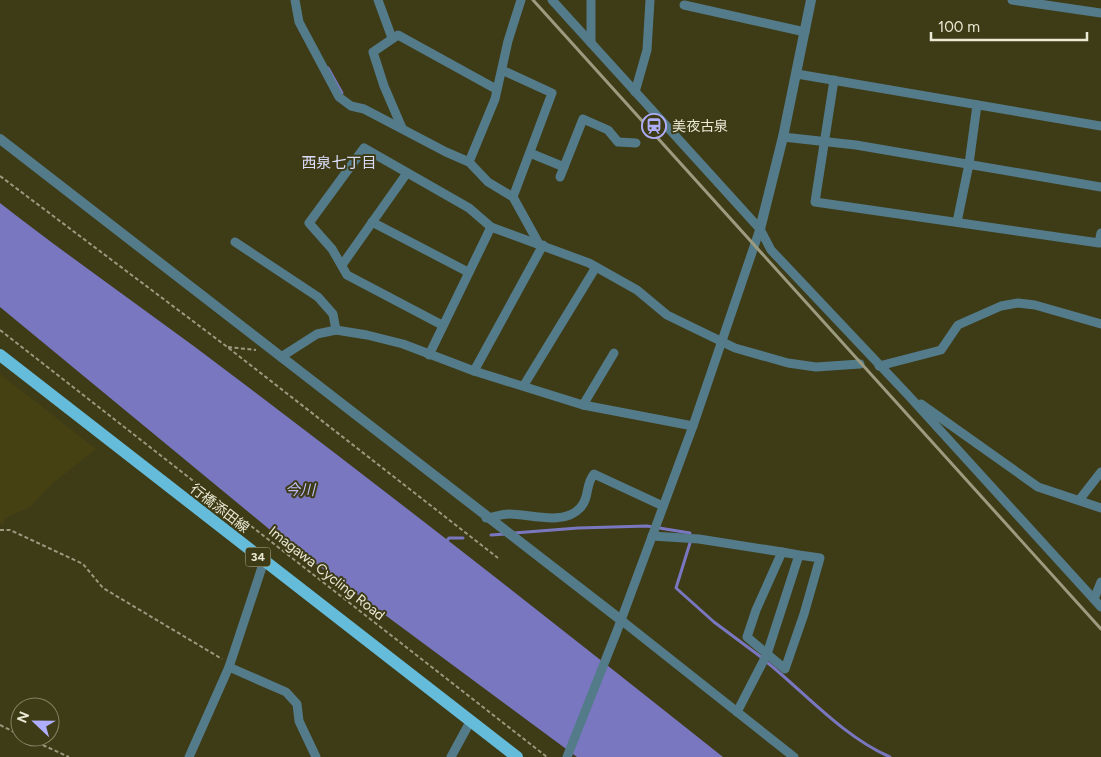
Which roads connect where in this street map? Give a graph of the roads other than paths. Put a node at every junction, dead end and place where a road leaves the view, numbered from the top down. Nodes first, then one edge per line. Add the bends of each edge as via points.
1 (295, 0) edge
2 (378, 0) edge
3 (521, 0) edge
4 (552, 0) edge
5 (591, 0) edge
6 (650, 0) edge
7 (811, 0) edge
8 (1012, 0) edge
9 (1045, 3) edge
10 (684, 5) dead end
11 (1101, 13) edge
12 (805, 32) junction
13 (392, 38) junction
14 (591, 43) junction
15 (502, 70) junction
16 (797, 74) junction
17 (834, 80) junction
18 (496, 89) junction
19 (635, 92) junction
20 (977, 105) junction
21 (1101, 126) edge
22 (402, 128) junction
23 (783, 137) junction
24 (0, 139) edge
25 (636, 143) dead end
26 (825, 143) junction
27 (530, 152) junction
28 (469, 162) junction
29 (969, 164) junction
30 (564, 167) junction
31 (407, 173) junction
32 (560, 177) dead end
33 (1101, 187) edge
34 (513, 197) junction
35 (372, 222) junction
36 (957, 222) junction
37 (491, 227) junction
38 (760, 229) junction
39 (1101, 233) edge
40 (235, 242) dead end
41 (541, 244) junction
42 (342, 265) junction
43 (596, 267) junction
44 (468, 272) junction
45 (1101, 324) edge
46 (442, 325) junction
47 (336, 330) junction
48 (721, 342) junction
49 (614, 352) dead end
50 (0, 355) edge
51 (429, 355) junction
52 (281, 357) junction
53 (860, 364) dead end
54 (879, 366) junction
55 (474, 371) junction
56 (524, 386) junction
57 (908, 395) junction
58 (583, 405) junction
59 (693, 426) junction
60 (1101, 472) edge
61 (1080, 499) junction
62 (663, 506) junction
63 (1101, 508) edge
64 (488, 519) junction
65 (653, 535) junction
66 (782, 552) junction
67 (799, 555) junction
68 (264, 561) junction
69 (1101, 582) edge
70 (1094, 599) junction
71 (1101, 607) edge
72 (621, 620) junction
73 (767, 654) junction
74 (230, 665) junction
75 (737, 712) junction
76 (470, 722) junction
77 (189, 757) edge
78 (316, 757) edge
79 (451, 757) edge
80 (517, 757) edge
81 (567, 757) edge
82 (794, 757) edge

1 - 22 street via 299,22 339,97 351,106
2 - 13 street
3 - 15 street
4 - 14 street
5 - 14 street
6 - 19 street via 647,50
7 - 12 street
8 - 9 street
9 - 11 street
10 - 12 street
12 - 16 street
13 - 18 street via 398,35
13 - 22 street via 373,52
14 - 19 street
15 - 18 street
15 - 27 street via 552,93
16 - 17 street
16 - 23 street
17 - 20 street
17 - 26 street
18 - 28 street via 495,99
19 - 38 street
20 - 21 street
20 - 29 street
22 - 28 street
23 - 26 street
23 - 38 street
24 - 52 street
25 - 30 street via 618,142 608,130 583,119
26 - 29 street
26 - 36 street via 815,202
27 - 30 street
27 - 34 street
28 - 34 street via 488,182
29 - 33 street
29 - 36 street
30 - 32 street
31 - 35 street
31 - 37 street via 469,208
31 - 42 street via 364,148 309,222
34 - 41 street
35 - 42 street
35 - 44 street
36 - 39 street via 1099,243
37 - 41 street
37 - 44 street
38 - 48 street
38 - 54 street via 771,250
40 - 47 street via 318,297 333,314
41 - 43 street
41 - 55 street
42 - 46 street via 347,274
43 - 48 street via 638,290 667,315
43 - 56 street
44 - 46 street
45 - 54 street via 1035,305 1001,306 958,325 941,350
46 - 51 street
47 - 51 street via 394,341
47 - 52 street via 317,334
48 - 53 street via 788,363 816,367
48 - 59 street
49 - 58 street
50 - 68 main road, 行橋添田線 / 34
51 - 55 street
52 - 64 street
54 - 57 street
55 - 56 street
56 - 58 street
57 - 61 street via 1038,487
57 - 70 street
58 - 59 street
59 - 62 street
60 - 61 street
61 - 63 street
62 - 64 street via 594,474 588,481 587,496 582,506 573,514 559,518 507,514
62 - 65 street
64 - 72 street
65 - 66 street
65 - 72 street
66 - 67 street
66 - 73 street via 747,637
67 - 73 street
67 - 73 street via 820,558 785,669
68 - 74 street
68 - 76 main road, 行橋添田線 / 34
69 - 70 street
70 - 71 street
72 - 75 street
72 - 81 street
73 - 75 street
74 - 77 street
74 - 78 street via 286,692 296,704 299,721
75 - 82 street
76 - 79 street
76 - 80 main road, 行橋添田線 / 34

